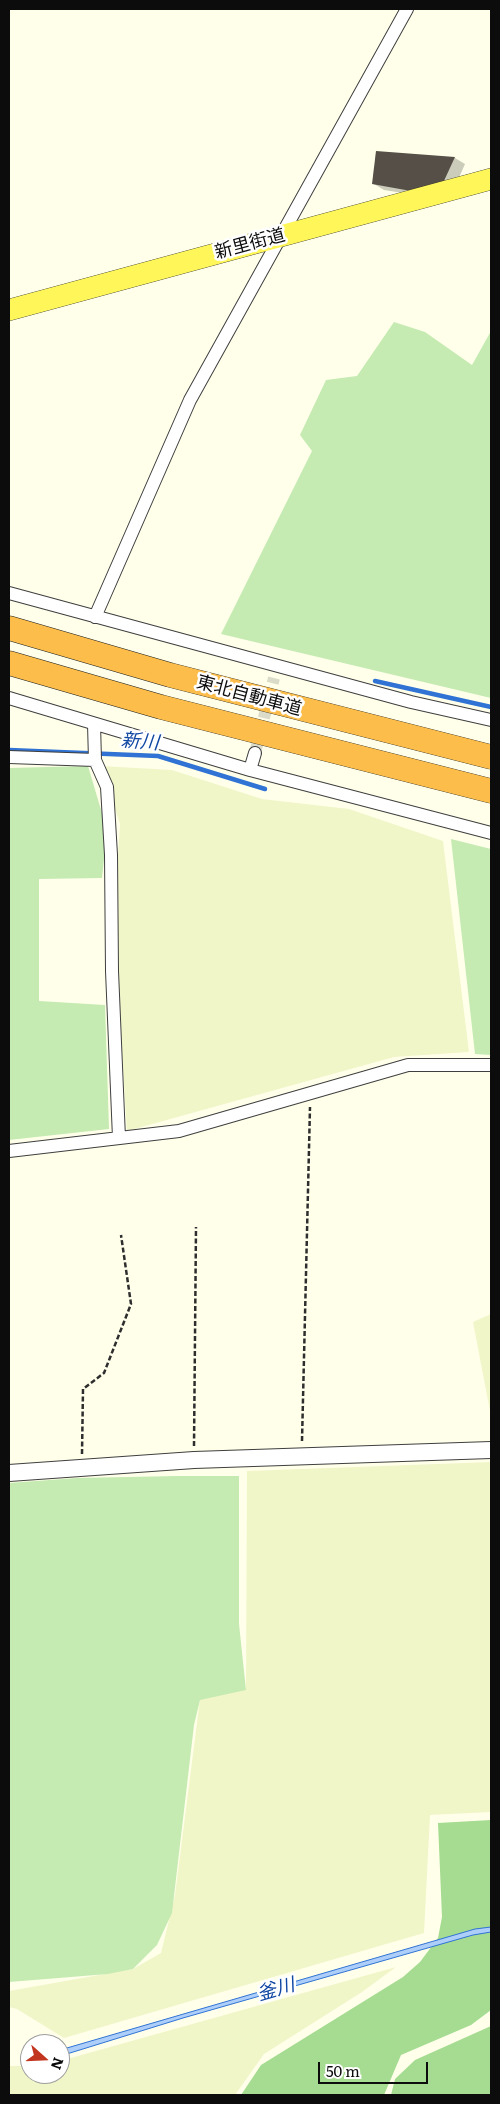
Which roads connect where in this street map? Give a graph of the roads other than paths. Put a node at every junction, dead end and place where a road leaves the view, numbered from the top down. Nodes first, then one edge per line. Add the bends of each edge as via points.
1 (407, 9) edge
2 (491, 179) edge
3 (281, 236) junction
4 (9, 310) edge
5 (9, 592) edge
6 (95, 617) junction
7 (9, 628) edge
8 (9, 663) edge
9 (9, 698) edge
10 (491, 720) edge
11 (94, 724) junction
12 (255, 753) tunnel mouth
13 (9, 757) edge
14 (491, 757) edge
15 (95, 760) junction
16 (250, 770) junction
17 (491, 792) edge
18 (491, 833) edge
19 (491, 1065) edge
20 (119, 1138) junction
21 (9, 1151) edge
22 (491, 1450) edge
23 (9, 1472) edge

1 - 3 street
2 - 3 main road, 新里街道
3 - 4 main road, 新里街道
3 - 6 street via 190,400
5 - 6 street
6 - 10 street via 276,672
7 - 14 highway, 東北自動車道 via 179,677
8 - 17 highway, 東北自動車道 via 161,707
9 - 11 street
11 - 15 street
11 - 16 street
12 - 16 street
13 - 15 street
15 - 20 street via 107,787
16 - 18 street
19 - 20 street via 408,1065 179,1131
20 - 21 street
22 - 23 street via 194,1460

